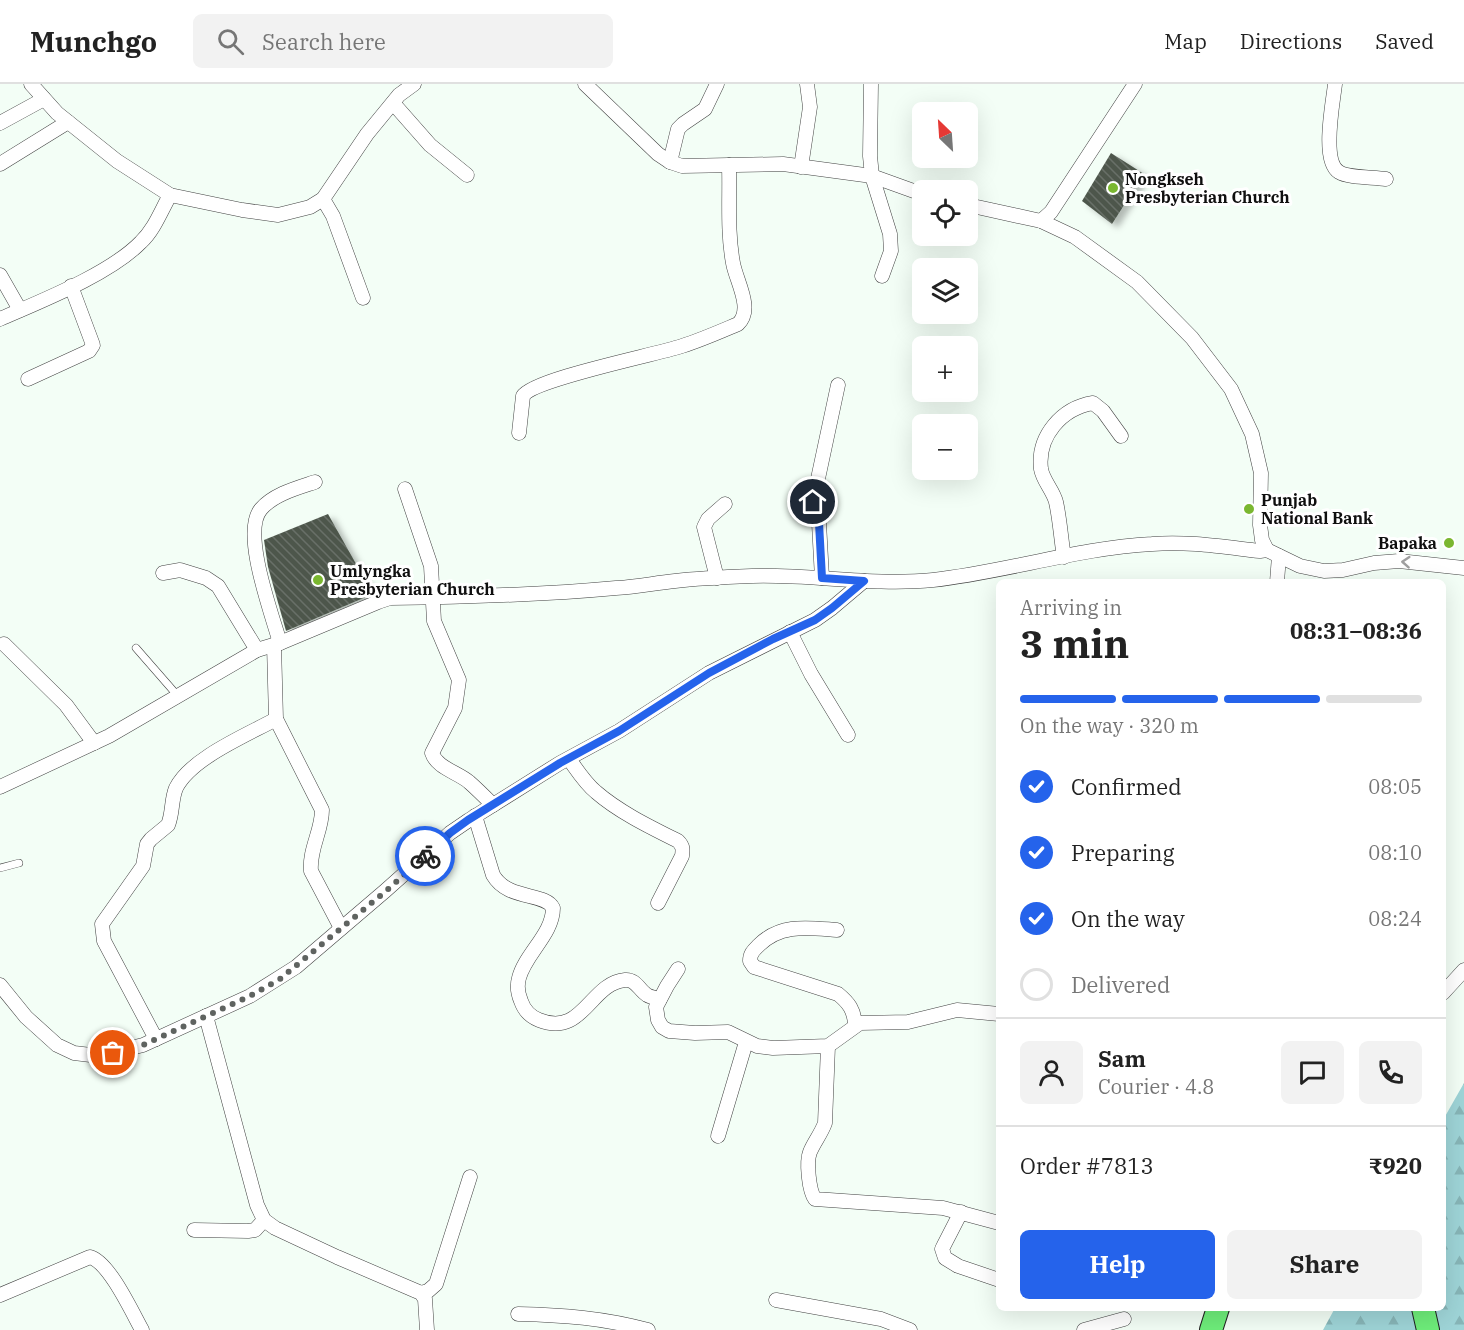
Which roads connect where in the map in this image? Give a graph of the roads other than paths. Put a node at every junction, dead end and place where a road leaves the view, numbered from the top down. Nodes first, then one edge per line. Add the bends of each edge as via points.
1 (31, 84) edge
2 (414, 84) edge
3 (585, 84) edge
4 (717, 84) edge
5 (807, 84) edge
6 (871, 84) edge
7 (1121, 84) edge
8 (1135, 84) edge
9 (1335, 84) edge
10 (44, 99) junction
11 (393, 103) junction
12 (68, 122) junction
13 (0, 123) edge
14 (1105, 131) junction
15 (670, 162) junction
16 (0, 164) edge
17 (729, 165) junction
18 (801, 167) junction
19 (467, 175) dead end
20 (872, 176) junction
21 (1386, 179) dead end
22 (912, 190) edge
23 (170, 195) junction
24 (322, 199) junction
25 (978, 207) edge
26 (1041, 221) junction
27 (0, 274) edge
28 (882, 276) dead end
29 (71, 286) junction
30 (363, 298) dead end
31 (20, 310) junction
32 (0, 319) edge
33 (28, 379) dead end
34 (838, 385) dead end
35 (519, 433) dead end
36 (1121, 436) dead end
37 (315, 482) dead end
38 (405, 489) dead end
39 (725, 504) dead end
40 (1273, 553) junction
41 (1064, 557) junction
42 (1464, 568) edge
43 (163, 573) dead end
44 (717, 578) junction
45 (822, 578) junction
46 (1277, 579) edge
47 (864, 581) junction
48 (434, 597) junction
49 (790, 632) junction
50 (4, 644) dead end
51 (277, 644) junction
52 (136, 648) dead end
53 (257, 650) junction
54 (177, 695) junction
55 (276, 719) junction
56 (848, 735) dead end
57 (94, 743) junction
58 (569, 759) junction
59 (0, 787) edge
60 (493, 805) junction
61 (475, 816) junction
62 (19, 863) dead end
63 (0, 868) edge
64 (658, 903) dead end
65 (341, 928) junction
66 (837, 930) dead end
67 (678, 969) dead end
68 (1464, 970) edge
69 (0, 985) edge
70 (1446, 990) edge
71 (660, 999) junction
72 (996, 1014) edge
73 (206, 1016) junction
74 (855, 1024) junction
75 (156, 1039) junction
76 (746, 1042) junction
77 (828, 1046) junction
78 (718, 1136) dead end
79 (470, 1177) dead end
80 (961, 1212) junction
81 (264, 1220) junction
82 (996, 1222) edge
83 (194, 1230) dead end
84 (996, 1279) edge
85 (421, 1293) junction
86 (0, 1295) edge
87 (776, 1300) dead end
88 (1217, 1311) edge
89 (1424, 1311) edge
90 (518, 1314) dead end
91 (1122, 1319) edge
92 (141, 1330) edge
93 (427, 1330) edge
94 (648, 1330) edge
95 (910, 1330) edge
96 (1084, 1330) edge
97 (1211, 1330) edge
98 (1428, 1330) edge

1 - 10 street
2 - 11 street
3 - 15 street
4 - 15 street via 705,109 678,129
5 - 18 street via 810,107
6 - 20 street
7 - 14 street via 1118,108
8 - 14 street
9 - 21 street via 1329,147 1332,165 1341,174
10 - 12 street
10 - 13 street
11 - 19 street via 430,145
11 - 24 street
12 - 16 street
12 - 23 street via 117,161
14 - 26 street
15 - 17 street via 682,166
17 - 18 street
17 - 35 street via 731,246 745,304 743,319 682,346 531,388 523,396
18 - 20 street
20 - 22 street
20 - 28 street via 890,234 891,250
23 - 24 street via 278,214 310,207
23 - 29 street via 142,242 122,259
24 - 30 street via 333,216
25 - 26 street
26 - 40 street via 1075,237 1137,282 1192,338 1231,389 1252,434 1261,473 1262,540
27 - 31 street
29 - 31 street
29 - 33 street via 93,345 89,351
31 - 32 street
34 - 45 street via 813,502 819,523
36 - 41 street via 1093,403 1068,412 1046,436 1041,468 1056,500
37 - 51 street via 262,507 256,516 255,552
38 - 48 street via 431,567
39 - 44 street via 704,528
40 - 41 street via 1180,543
42 -> 40 street via 1399,561 1324,571 1300,566
40 - 46 street
41 - 47 street via 932,580
43 - 53 street via 180,570 218,586
44 - 45 street
44 - 48 street via 575,591
45 - 47 street
47 - 49 street via 832,608
48 - 51 street via 390,598
48 - 60 street via 434,621 456,669 459,689 455,708 432,753 434,760 469,782
49 - 56 street
49 - 58 street via 709,673
50 - 57 street via 66,705
51 - 53 street
51 - 55 street
52 - 54 lane
53 - 54 street
54 - 57 street
55 - 65 street via 322,810 311,871
55 - 75 street via 185,774 172,797 168,825 147,844 143,866 102,924 104,941
57 - 59 street
58 - 60 street
58 - 64 street via 595,792 681,844 682,856
60 - 61 street
61 - 65 street
61 - 71 street via 498,883 512,892 548,902 553,908 549,924 518,979 523,1007 531,1017 561,1024 623,980
62 - 63 lane
65 - 73 street via 280,979
66 - 74 street via 787,929 764,940 753,951 750,961 754,967 838,994 849,1003
67 - 71 street
68 - 70 street
69 - 75 street via 37,1028 74,1053 99,1056
71 - 76 street via 656,1007 658,1020 669,1031 728,1032
72 - 74 street via 957,1010 908,1022
73 - 75 street
73 - 81 street
74 - 77 street
76 - 77 street via 773,1048
76 - 78 street
77 - 80 street via 825,1123 809,1156 812,1196 819,1200
79 - 85 street via 436,1284
80 - 82 street
80 - 84 street via 942,1250 945,1258
81 - 83 street via 255,1230
81 - 85 street
85 - 93 street
86 - 92 street via 90,1257 105,1268
87 - 95 street via 881,1319
88 - 97 highway
89 - 98 highway
90 - 94 street via 596,1318
91 - 96 street

